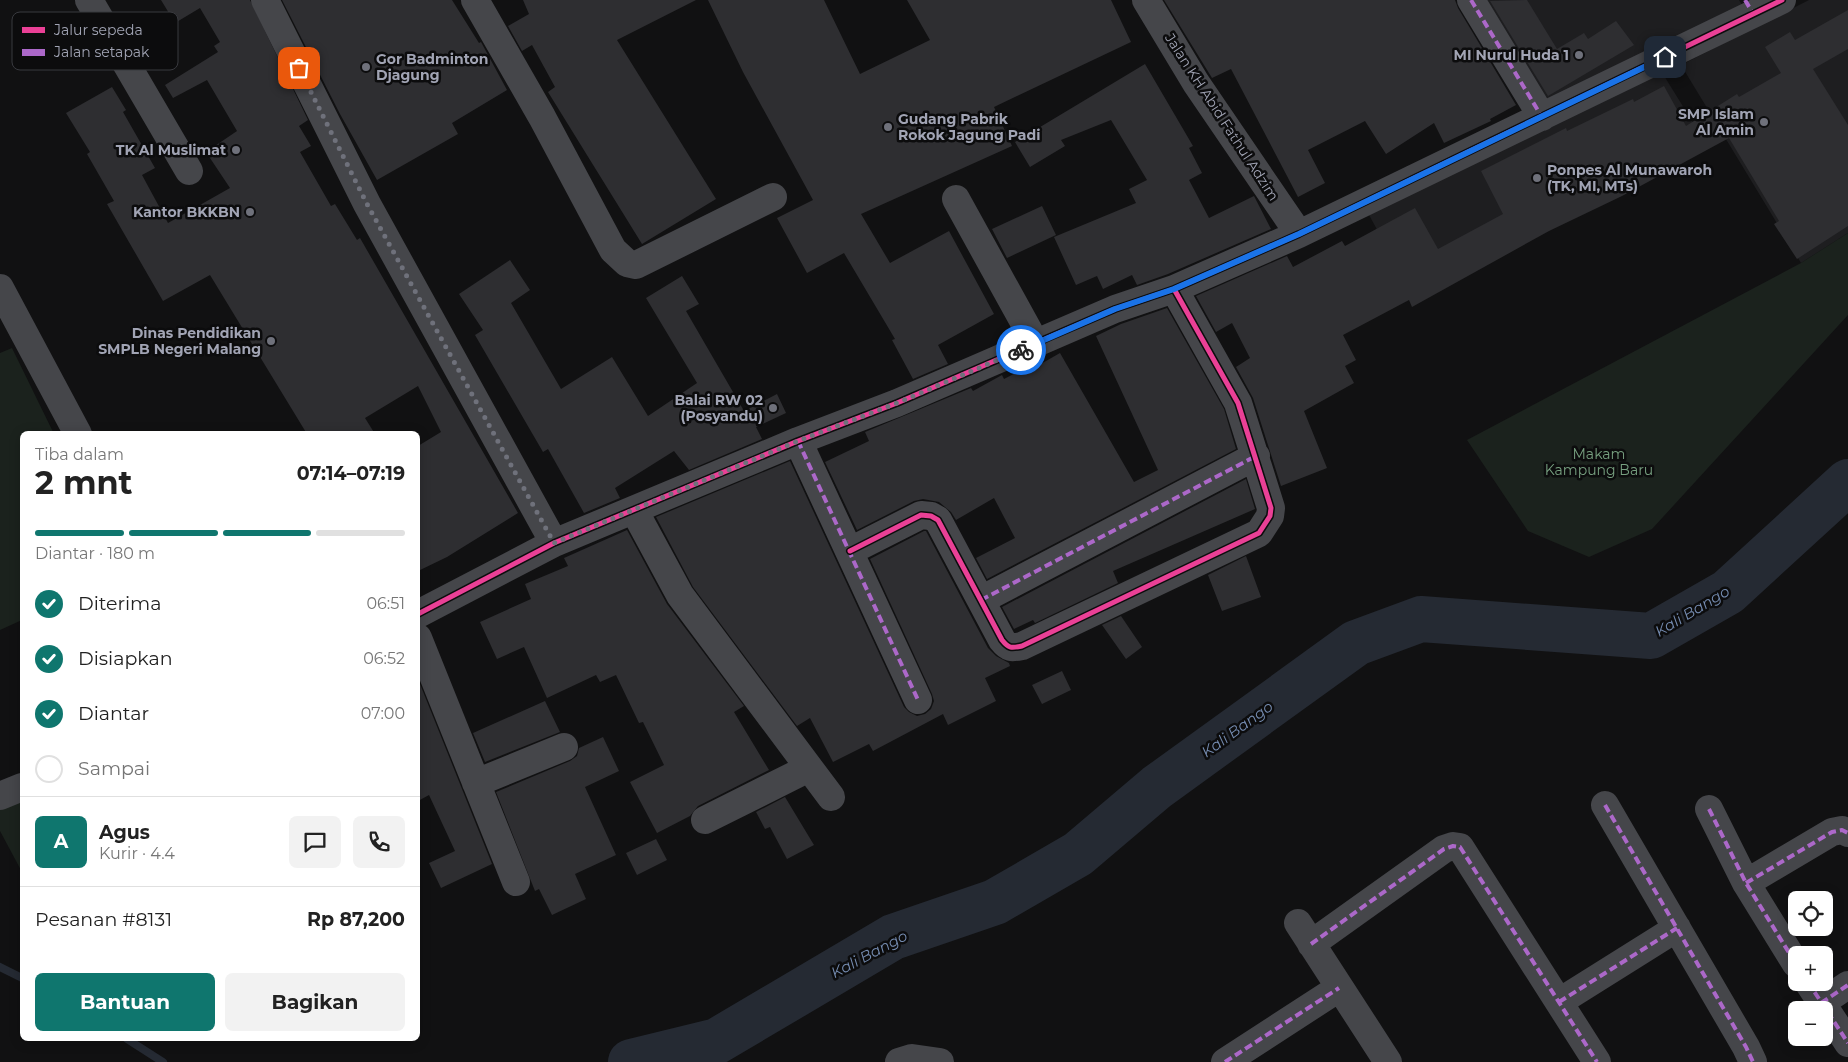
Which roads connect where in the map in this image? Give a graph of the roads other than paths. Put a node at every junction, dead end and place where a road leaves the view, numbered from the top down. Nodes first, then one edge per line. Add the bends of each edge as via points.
1 (89, 0) edge
2 (264, 0) edge
3 (475, 0) edge
4 (1146, 0) edge
5 (1471, 0) edge
6 (1782, 0) edge
7 (1749, 7) edge
8 (96, 12) edge
9 (130, 70) edge
10 (1542, 117) junction
11 (189, 171) dead end
12 (773, 197) dead end
13 (956, 199) dead end
14 (1299, 234) junction
15 (0, 288) edge
16 (1174, 289) junction
17 (1036, 344) junction
18 (76, 431) edge
19 (798, 441) junction
20 (1256, 456) junction
21 (634, 510) junction
22 (554, 543) junction
23 (850, 551) junction
24 (981, 600) junction
25 (420, 613) edge
26 (420, 643) edge
27 (918, 700) dead end
28 (564, 748) dead end
29 (809, 768) junction
30 (476, 783) junction
31 (20, 788) edge
32 (0, 796) edge
33 (831, 797) dead end
34 (1605, 805) dead end
35 (1709, 809) dead end
36 (705, 820) dead end
37 (1848, 833) edge
38 (516, 882) dead end
39 (1746, 883) junction
40 (1677, 928) junction
41 (1788, 951) edge
42 (1848, 985) edge
43 (1338, 988) junction
44 (1814, 993) edge
45 (1559, 1002) junction
46 (1848, 1043) edge
47 (899, 1062) edge
48 (940, 1062) edge
49 (1225, 1062) edge
50 (1388, 1062) edge
51 (1597, 1062) edge
52 (1753, 1062) edge

1 - 8 street
2 - 22 street via 367,204
3 - 12 street via 613,250 627,263 636,266
4 - 14 street, Jalan KH Abid Fathul Adzim via 1196,82
5 - 10 street
6 - 7 street
7 - 10 street
9 - 11 street
10 - 14 street
13 - 17 street
14 - 16 street
15 - 18 street
16 - 17 street via 1115,309
16 - 20 street via 1238,403
17 - 19 street
19 - 21 street
19 - 23 street
20 - 24 street
20 - 24 street via 1271,508 1270,516 1259,533 1022,646 1007,646
21 - 22 street
21 - 29 street via 680,595
22 - 25 street
23 - 24 street via 921,515 930,516 942,526
23 - 27 street
26 - 30 street
28 - 30 street
29 - 33 street
29 - 36 street
30 - 38 street
31 - 32 street
34 - 40 street
35 - 39 street
37 - 39 street via 1842,830 1832,832
39 - 41 street
40 - 45 street
40 - 52 street
42 - 44 street
43 - 45 street via 1304,934 1453,846 1460,847
43 - 49 street
43 - 50 street
44 - 46 street
45 - 51 street
47 - 48 street via 912,1058

